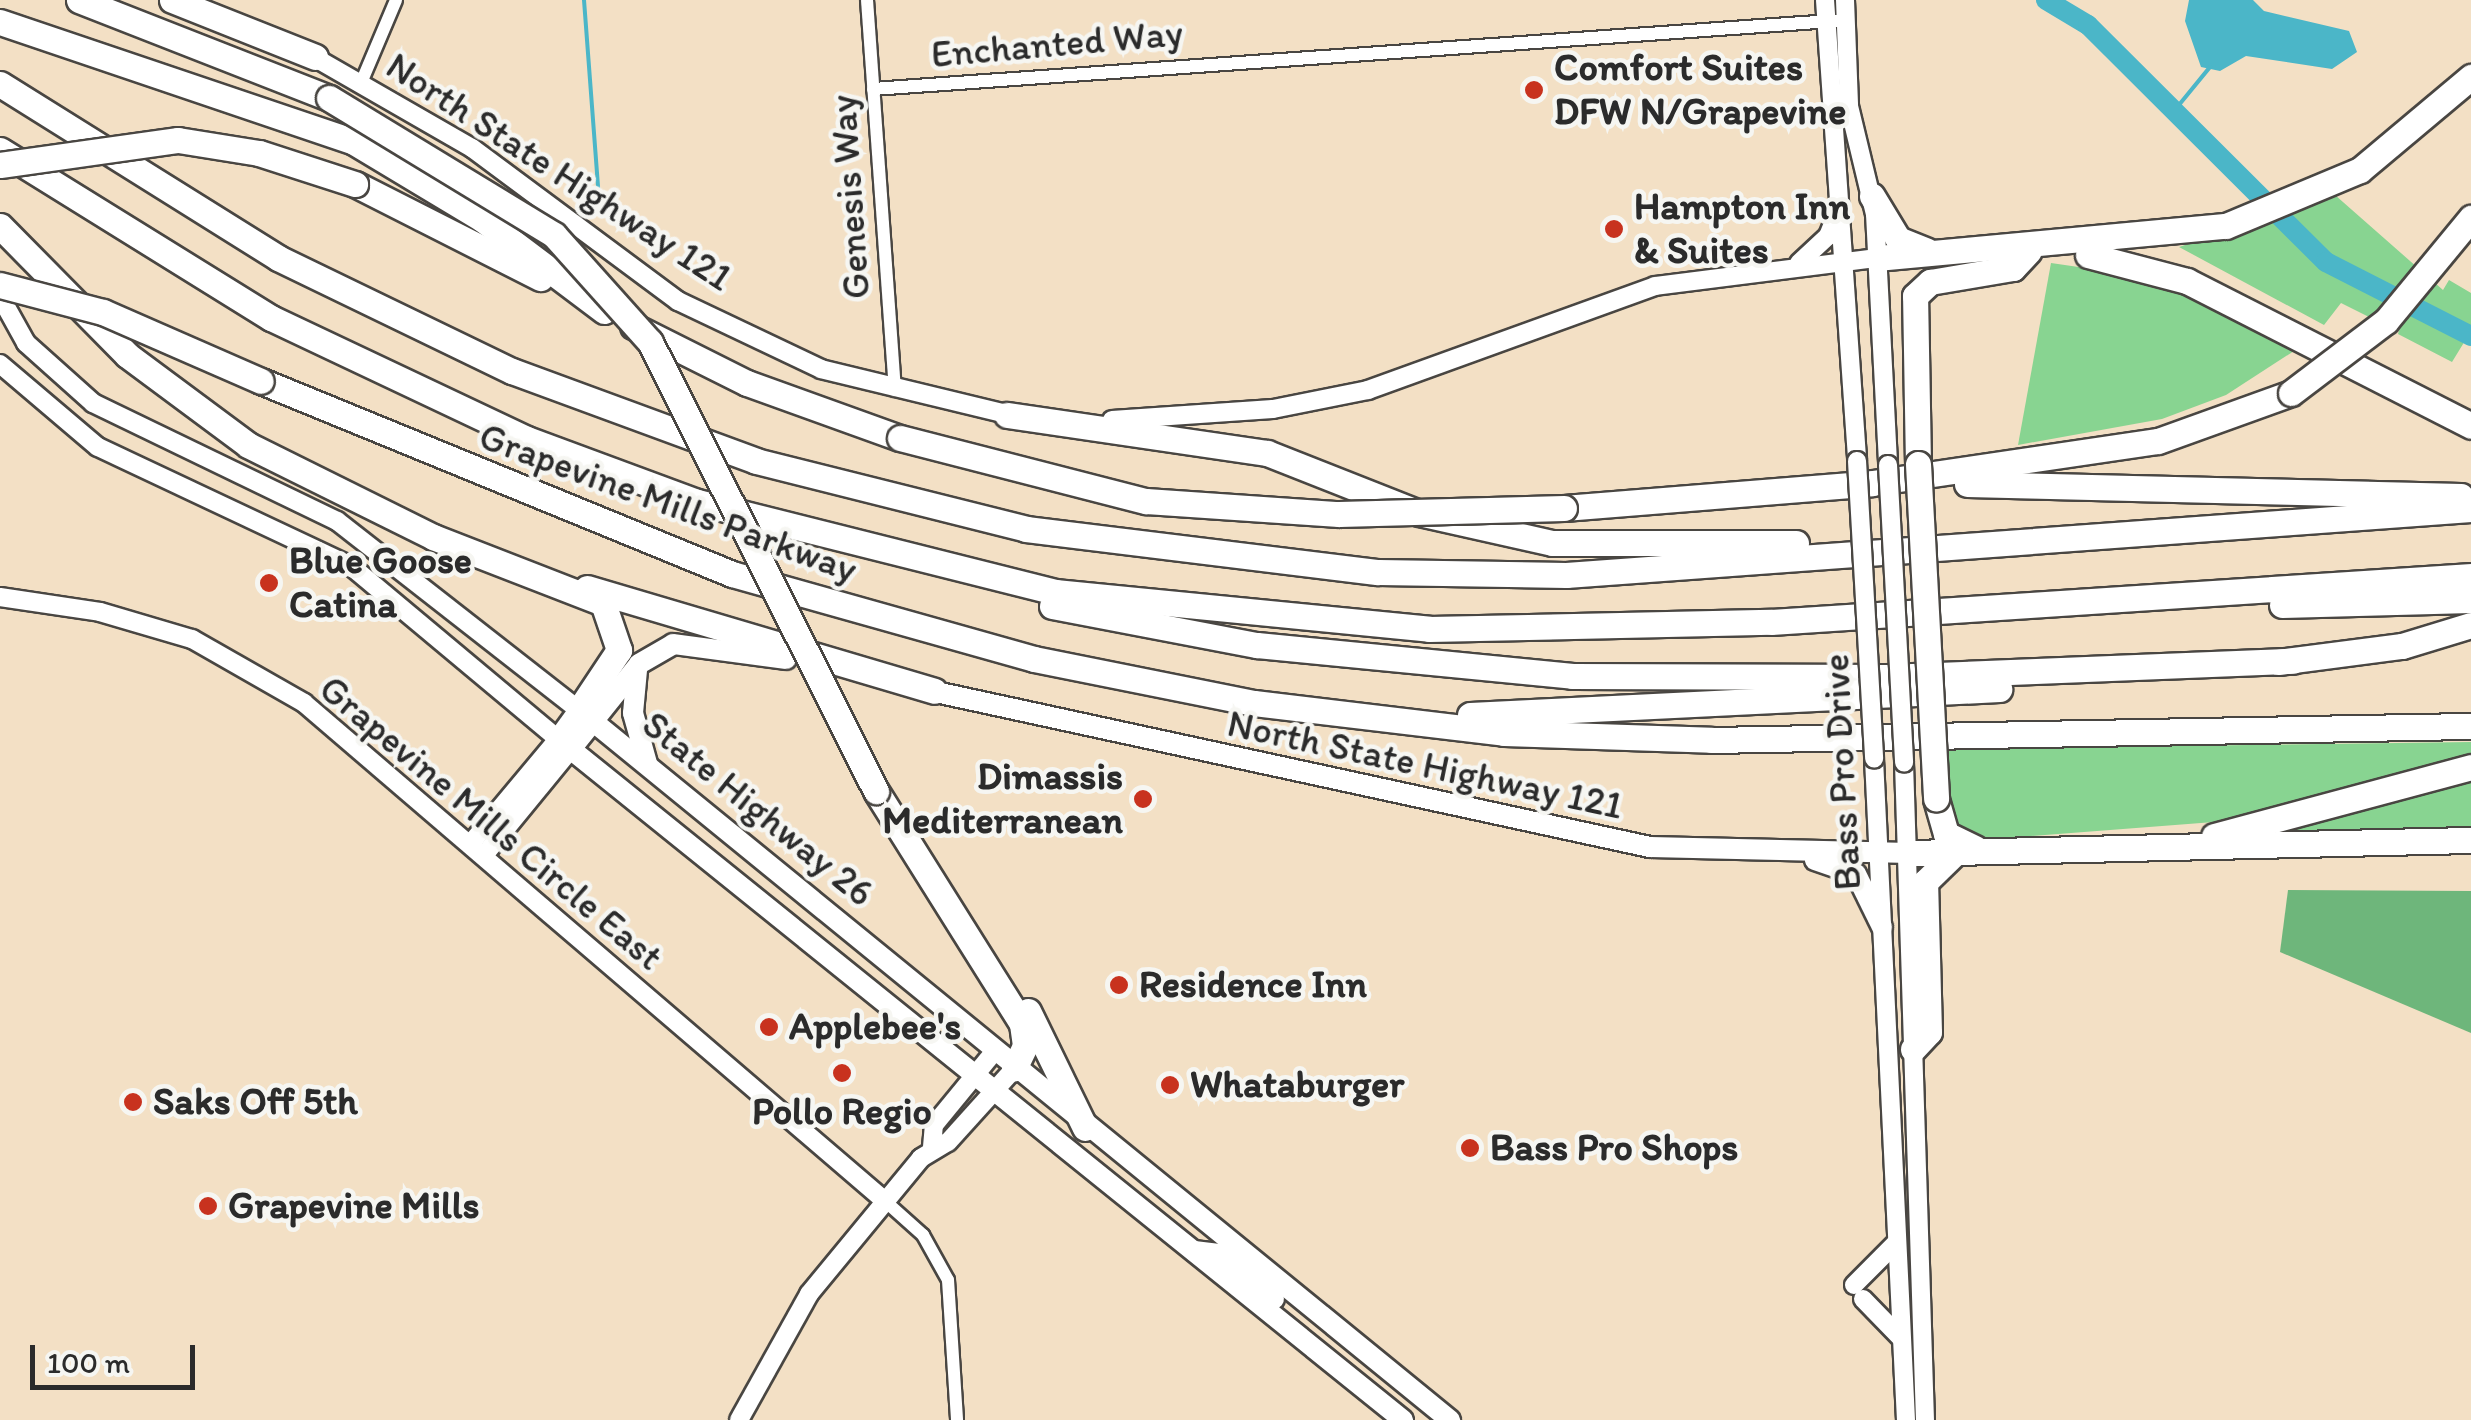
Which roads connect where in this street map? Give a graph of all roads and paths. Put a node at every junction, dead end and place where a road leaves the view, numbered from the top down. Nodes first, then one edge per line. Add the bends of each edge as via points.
1 (79, 0) edge
2 (172, 0) edge
3 (202, 0) edge
4 (396, 0) edge
5 (868, 0) edge
6 (1825, 0) edge
7 (1844, 0) edge
8 (1846, 20) junction
9 (0, 22) edge
10 (1826, 22) junction
11 (315, 57) junction
12 (2471, 76) edge
13 (361, 83) junction
14 (0, 84) edge
15 (873, 89) junction
16 (0, 150) edge
17 (0, 165) edge
18 (1872, 196) junction
19 (1841, 204) junction
20 (2471, 218) edge
21 (0, 226) edge
22 (2034, 250) junction
23 (1937, 254) junction
24 (1878, 258) junction
25 (1846, 261) junction
26 (1798, 264) junction
27 (0, 286) edge
28 (0, 296) edge
29 (604, 312) junction
30 (0, 364) edge
31 (895, 390) junction
32 (1007, 415) junction
33 (2471, 426) edge
34 (1873, 470) junction
35 (2471, 496) edge
36 (2471, 508) edge
37 (1844, 554) junction
38 (934, 566) junction
39 (2471, 576) edge
40 (568, 585) junction
41 (0, 597) edge
42 (2471, 600) edge
43 (1938, 611) junction
44 (2471, 625) edge
45 (639, 664) junction
46 (2055, 677) junction
47 (934, 690) junction
48 (1335, 711) junction
49 (586, 715) junction
50 (2471, 726) edge
51 (565, 744) junction
52 (648, 766) junction
53 (2471, 767) edge
54 (2471, 840) edge
55 (2176, 845) junction
56 (479, 848) junction
57 (1985, 851) junction
58 (1956, 852) junction
59 (1879, 853) junction
60 (1910, 853) junction
61 (1794, 854) junction
62 (1882, 927) junction
63 (965, 936) junction
64 (1913, 1049) junction
65 (994, 1052) junction
66 (1014, 1068) junction
67 (975, 1075) junction
68 (994, 1091) junction
69 (1085, 1128) junction
70 (932, 1146) junction
71 (1096, 1174) junction
72 (885, 1201) junction
73 (1200, 1218) junction
74 (1896, 1244) junction
75 (1191, 1250) junction
76 (1900, 1338) junction
77 (1368, 1356) junction
78 (739, 1420) edge
79 (957, 1420) edge
80 (1403, 1420) edge
81 (1450, 1420) edge
82 (1906, 1420) edge
83 (1925, 1420) edge

1 - 63 highway, bridge via 328,98 554,236 650,342 876,791
2 - 11 highway
3 - 11 main road, North State Highway 121
4 - 13 street
5 - 15 street, Genesis Way
6 - 10 main road, Bass Pro Drive
7 - 8 main road, Bass Pro Drive
8 - 10 street, Enchanted Way
8 - 18 main road, Bass Pro Drive via 1848,106
9 - 29 highway via 354,142 482,218
10 - 15 street, Enchanted Way
10 - 19 main road, Bass Pro Drive
11 - 13 main road, North State Highway 121
12 - 22 highway via 2391,150 2325,188 2226,226
13 - 31 main road, North State Highway 121 via 472,148 678,301 821,368
14 - 37 highway via 192,208 391,317 626,417 872,494 1142,548 1378,572 1566,575
15 - 31 street, Genesis Way
16 - 38 highway via 162,256 394,381 641,484
17 - 29 highway, bridge via 178,140 260,152 355,184
18 - 23 highway via 1898,239
18 - 24 main road, Bass Pro Drive
19 - 25 main road, Bass Pro Drive
19 - 26 main road via 1828,236
20 - 34 highway, bridge via 2386,322 2291,393 2158,440
21 - 40 highway via 127,355 248,445 433,538
22 - 23 highway
22 - 33 highway via 2115,259 2187,281
22 - 57 highway, bridge via 2013,268 1930,282 1915,296 1936,799 1946,834
23 - 24 highway
24 - 25 main road, North State Highway 121
24 - 34 main road, Bass Pro Drive
25 - 26 main road, North State Highway 121
25 - 34 main road, Bass Pro Drive
26 - 32 main road, North State Highway 121 via 1655,286 1384,384 1282,407 1170,420
27 - 48 highway, Grapevine Mills Parkway, bridge via 103,312 551,504 832,606 1034,659
28 - 49 main road, State Highway 26 via 26,343 93,403 337,521
29 - 34 highway, bridge via 748,383 900,438 1146,502 1339,514 1564,508
30 - 51 main road, State Highway 26 via 98,447 350,566
31 - 32 main road, North State Highway 121
32 - 37 highway via 1266,453 1495,534 1552,543 1811,542
34 - 35 highway
34 - 59 main road, Bass Pro Drive, bridge
34 - 60 main road, Bass Pro Drive, bridge
36 - 37 highway
38 - 43 highway via 1177,609 1429,630
38 - 46 highway via 1086,614 1412,664 1700,679
39 - 43 highway
40 - 47 highway via 821,650
40 - 49 highway via 604,604 620,640
41 - 56 main road, Grapevine Mills Circle East via 125,618 227,656 304,703
42 - 43 highway via 1995,619
44 - 46 highway via 2402,646 2293,661
45 - 47 main road, North State Highway 121 via 673,644 710,642
45 - 49 main road
45 - 52 main road via 632,713
46 - 48 highway via 1605,713
47 - 61 main road, North State Highway 121 via 1600,838
48 - 50 highway via 1504,733 1710,740
49 - 51 main road
49 - 52 main road, State Highway 26
51 - 56 main road
51 - 67 main road, State Highway 26
52 - 65 main road, State Highway 26
53 - 55 highway via 2336,809
54 - 55 highway
55 - 57 highway
56 - 72 main road, Grapevine Mills Circle East
57 - 58 highway
58 - 60 highway
58 - 64 highway via 1925,882 1929,1032
59 - 60 main road, North State Highway 121
59 - 61 main road, North State Highway 121
59 - 62 main road, Bass Pro Drive
60 - 64 main road, Bass Pro Drive
61 - 62 main road via 1856,874
62 - 74 main road, Bass Pro Drive
63 - 66 highway via 1022,1024 1026,1046
63 - 69 highway via 1034,1020
64 - 83 main road, Bass Pro Drive
65 - 66 main road, State Highway 26
65 - 67 main road
66 - 68 main road
66 - 69 main road, State Highway 26
67 - 68 main road, State Highway 26
67 - 70 main road via 934,1125
68 - 70 main road via 948,1142
68 - 71 main road, State Highway 26
69 - 73 main road, State Highway 26
70 - 72 main road
71 - 73 main road via 1183,1227
71 - 75 main road, State Highway 26
72 - 78 main road via 809,1294
72 - 79 street via 923,1234 948,1280
73 - 77 main road, State Highway 26
74 - 76 main road, Bass Pro Drive
74 - 76 main road via 1859,1292
75 - 77 main road via 1219,1254 1324,1341
75 - 80 main road, State Highway 26
76 - 82 main road, Bass Pro Drive
77 - 81 main road, State Highway 26

